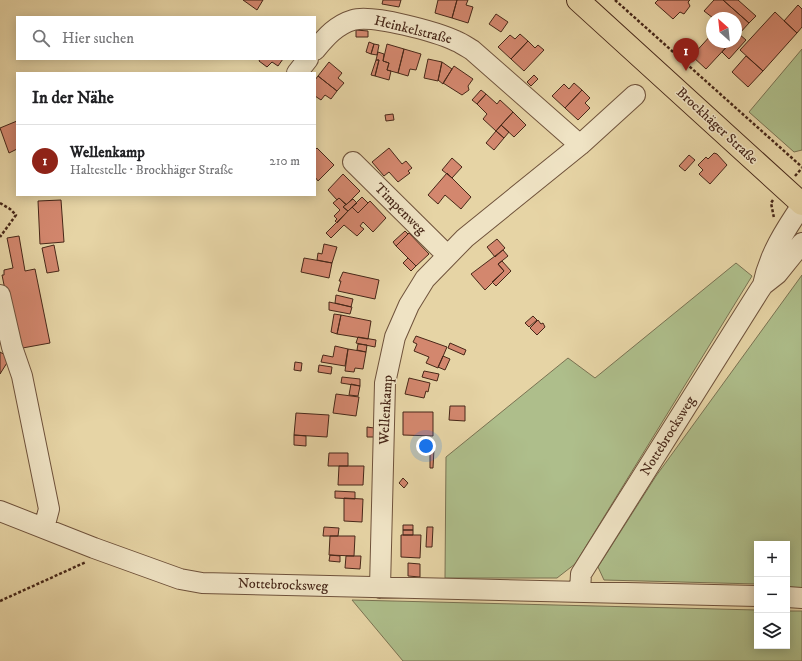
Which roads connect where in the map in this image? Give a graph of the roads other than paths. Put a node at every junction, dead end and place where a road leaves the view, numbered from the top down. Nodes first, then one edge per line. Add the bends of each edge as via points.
1 (578, 0) edge
2 (316, 49) edge
3 (307, 60) edge
4 (298, 72) edge
5 (634, 95) dead end
6 (580, 145) junction
7 (353, 162) dead end
8 (802, 205) edge
9 (802, 243) edge
10 (447, 255) junction
11 (763, 285) junction
12 (0, 295) edge
13 (0, 511) edge
14 (44, 528) junction
15 (380, 588) junction
16 (580, 590) junction
17 (754, 596) edge
18 (790, 597) edge
19 (802, 598) edge

1 - 8 main road, Brockhäger Straße
2 - 6 street, Heinkelstraße via 343,23 355,19 370,19 434,33 456,41 472,50
3 - 4 street
5 - 6 street, Wellenkamp
6 - 10 street, Wellenkamp
7 - 10 street, Timpenweg
8 - 11 street, Nottebrocksweg via 767,266
9 - 11 street, Nottebrocksweg via 777,274
10 - 15 street, Wellenkamp via 425,279 409,304 395,337 385,383
11 - 16 street, Nottebrocksweg via 581,574
12 - 14 street via 12,347 24,383 48,501 49,509
13 - 14 street, Nottebrocksweg
14 - 15 street, Nottebrocksweg via 180,579 202,583
15 - 16 street, Nottebrocksweg
16 - 17 street, Nottebrocksweg
18 - 19 street

